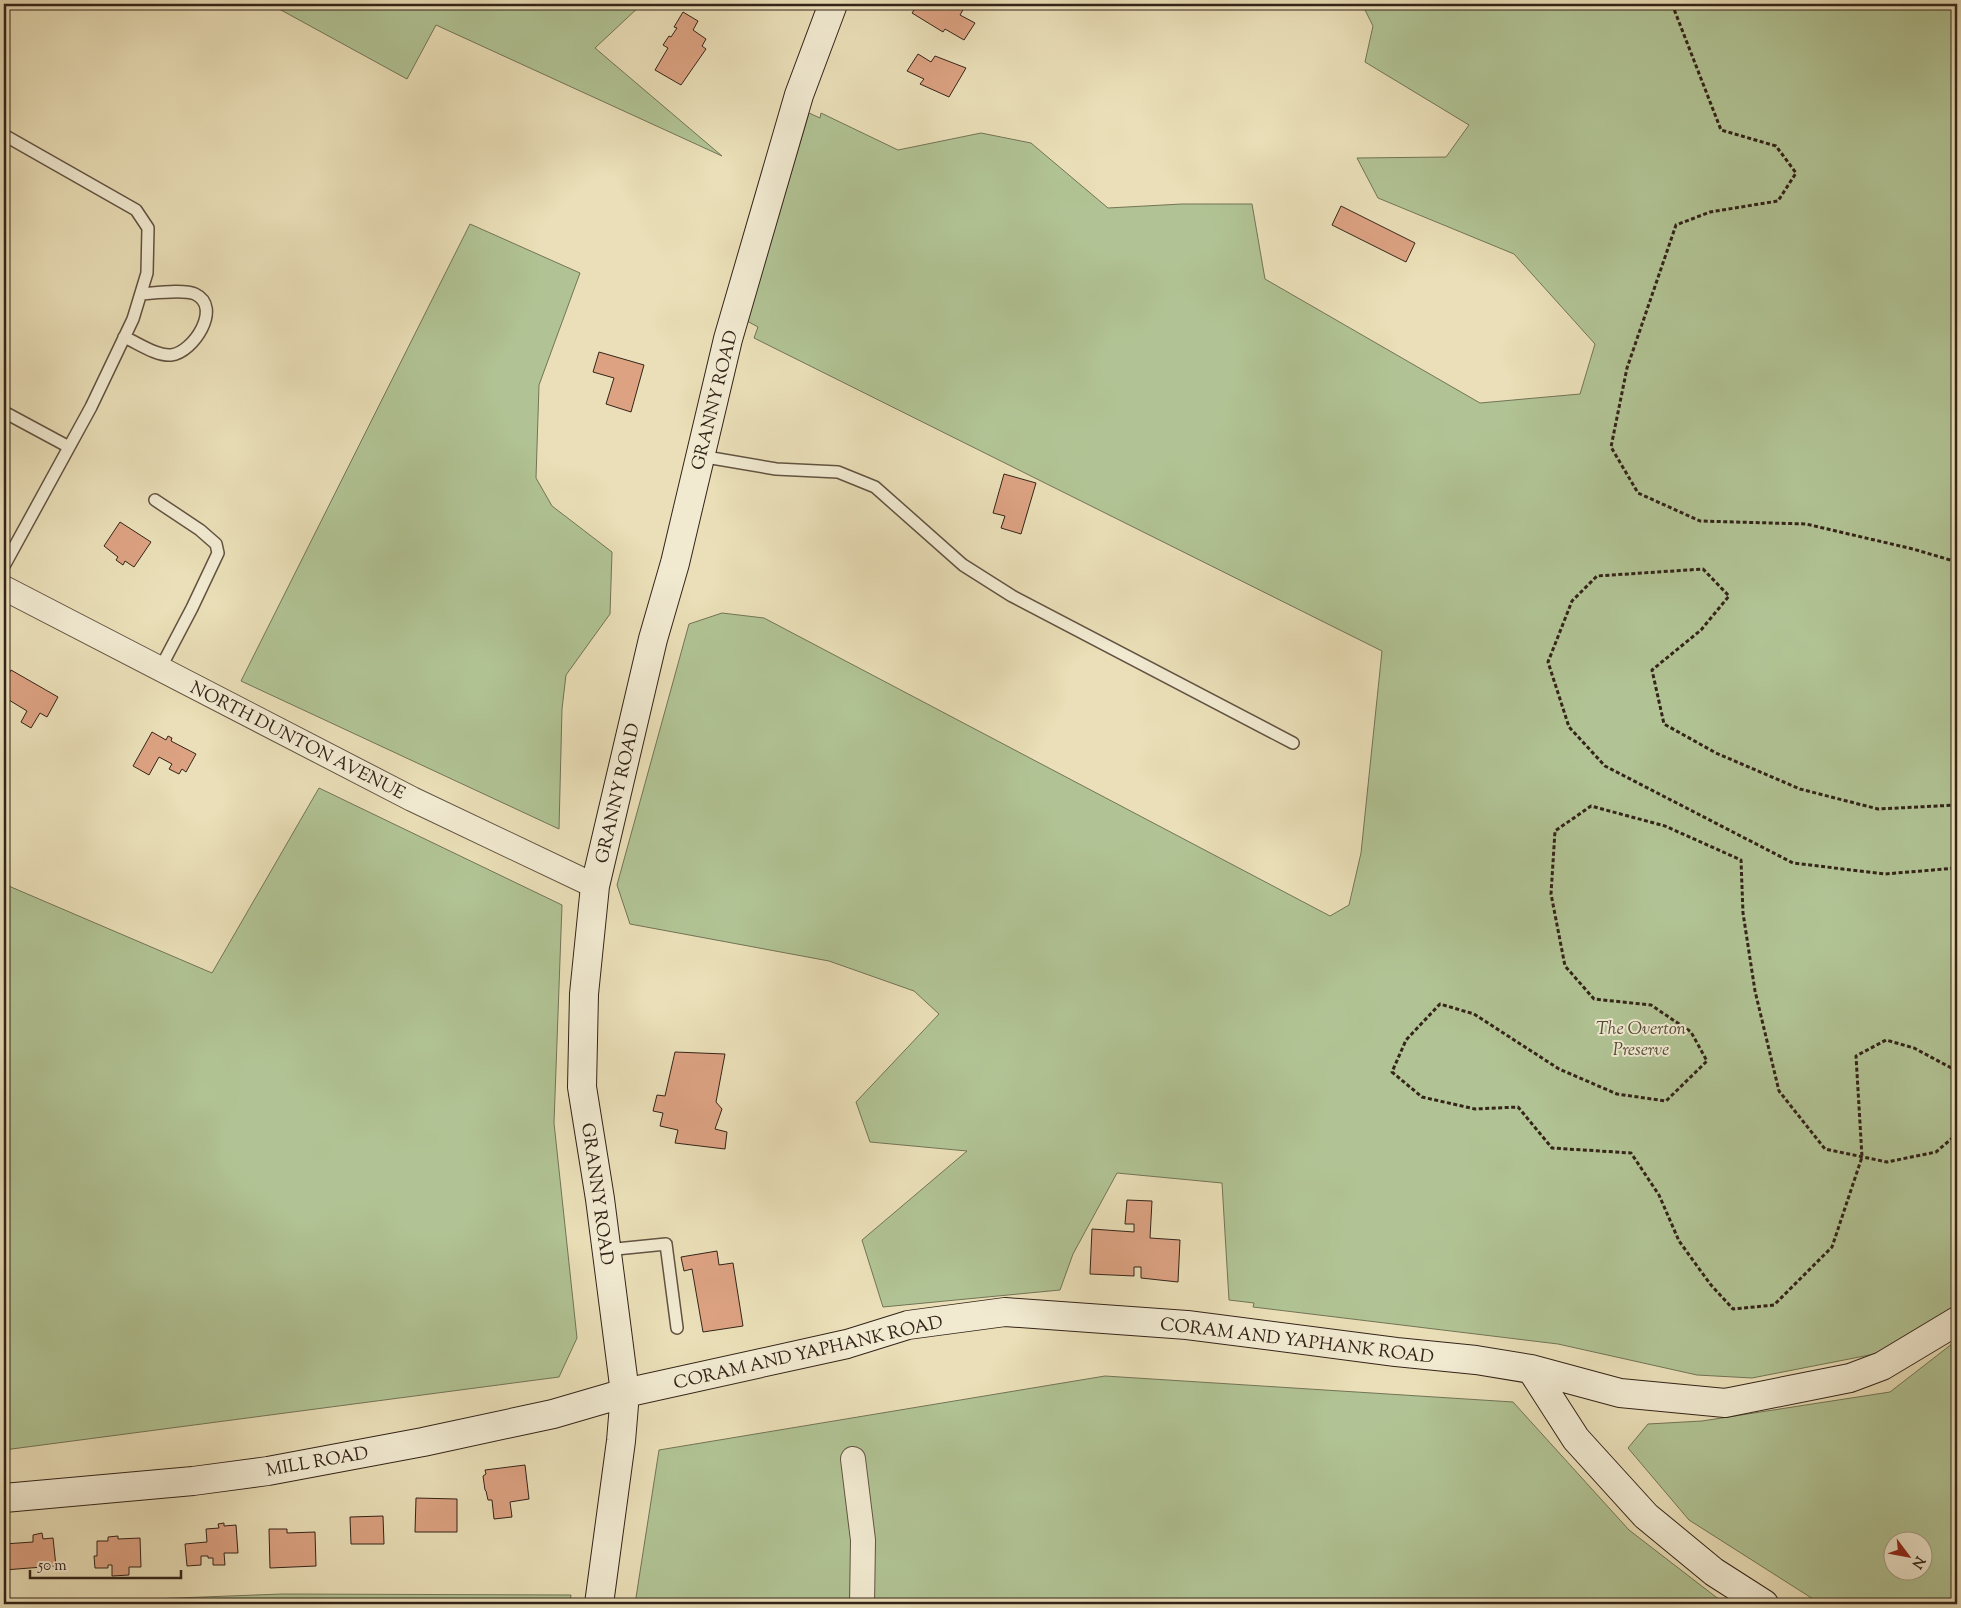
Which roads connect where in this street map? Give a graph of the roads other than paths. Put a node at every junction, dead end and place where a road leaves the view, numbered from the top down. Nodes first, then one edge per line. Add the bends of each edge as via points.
1 (833, 4) edge
2 (4, 135) edge
3 (141, 294) junction
4 (124, 337) junction
5 (4, 412) edge
6 (69, 447) junction
7 (700, 456) junction
8 (155, 500) dead end
9 (4, 566) edge
10 (4, 588) edge
11 (160, 669) junction
12 (1293, 743) dead end
13 (595, 886) junction
14 (606, 1250) junction
15 (1957, 1321) edge
16 (677, 1328) dead end
17 (1531, 1369) junction
18 (626, 1393) junction
19 (853, 1459) dead end
20 (4, 1498) edge
21 (599, 1604) edge
22 (862, 1604) edge
23 (1764, 1604) edge

1 - 7 main road, GRANNY ROAD via 798,95 728,339
2 - 3 lane via 136,210 148,228 147,274
3 - 4 lane
3 - 4 lane via 194,294 203,299 207,314 201,331 187,348 172,355
4 - 6 lane
5 - 6 lane
6 - 9 lane
7 - 12 lane via 776,469 838,472 875,487 963,565 1012,596
7 - 13 main road, GRANNY ROAD
8 - 11 lane via 200,530 216,544 218,554
10 - 11 street, NORTH DUNTON AVENUE
11 - 13 street, NORTH DUNTON AVENUE via 412,799
13 - 14 main road, GRANNY ROAD via 584,994 582,1087
14 - 16 lane via 666,1244
14 - 18 main road, GRANNY ROAD
15 - 17 main road, CORAM AND YAPHANK ROAD via 1882,1366 1850,1378 1724,1403 1620,1393
17 - 18 main road, CORAM AND YAPHANK ROAD via 1214,1328 1004,1312 908,1326 847,1344
17 - 23 main road via 1576,1439 1646,1516 1714,1572
18 - 20 main road, MILL ROAD via 553,1414 423,1442 268,1470 193,1481
18 - 21 main road, GRANNY ROAD
19 - 22 street via 863,1540

